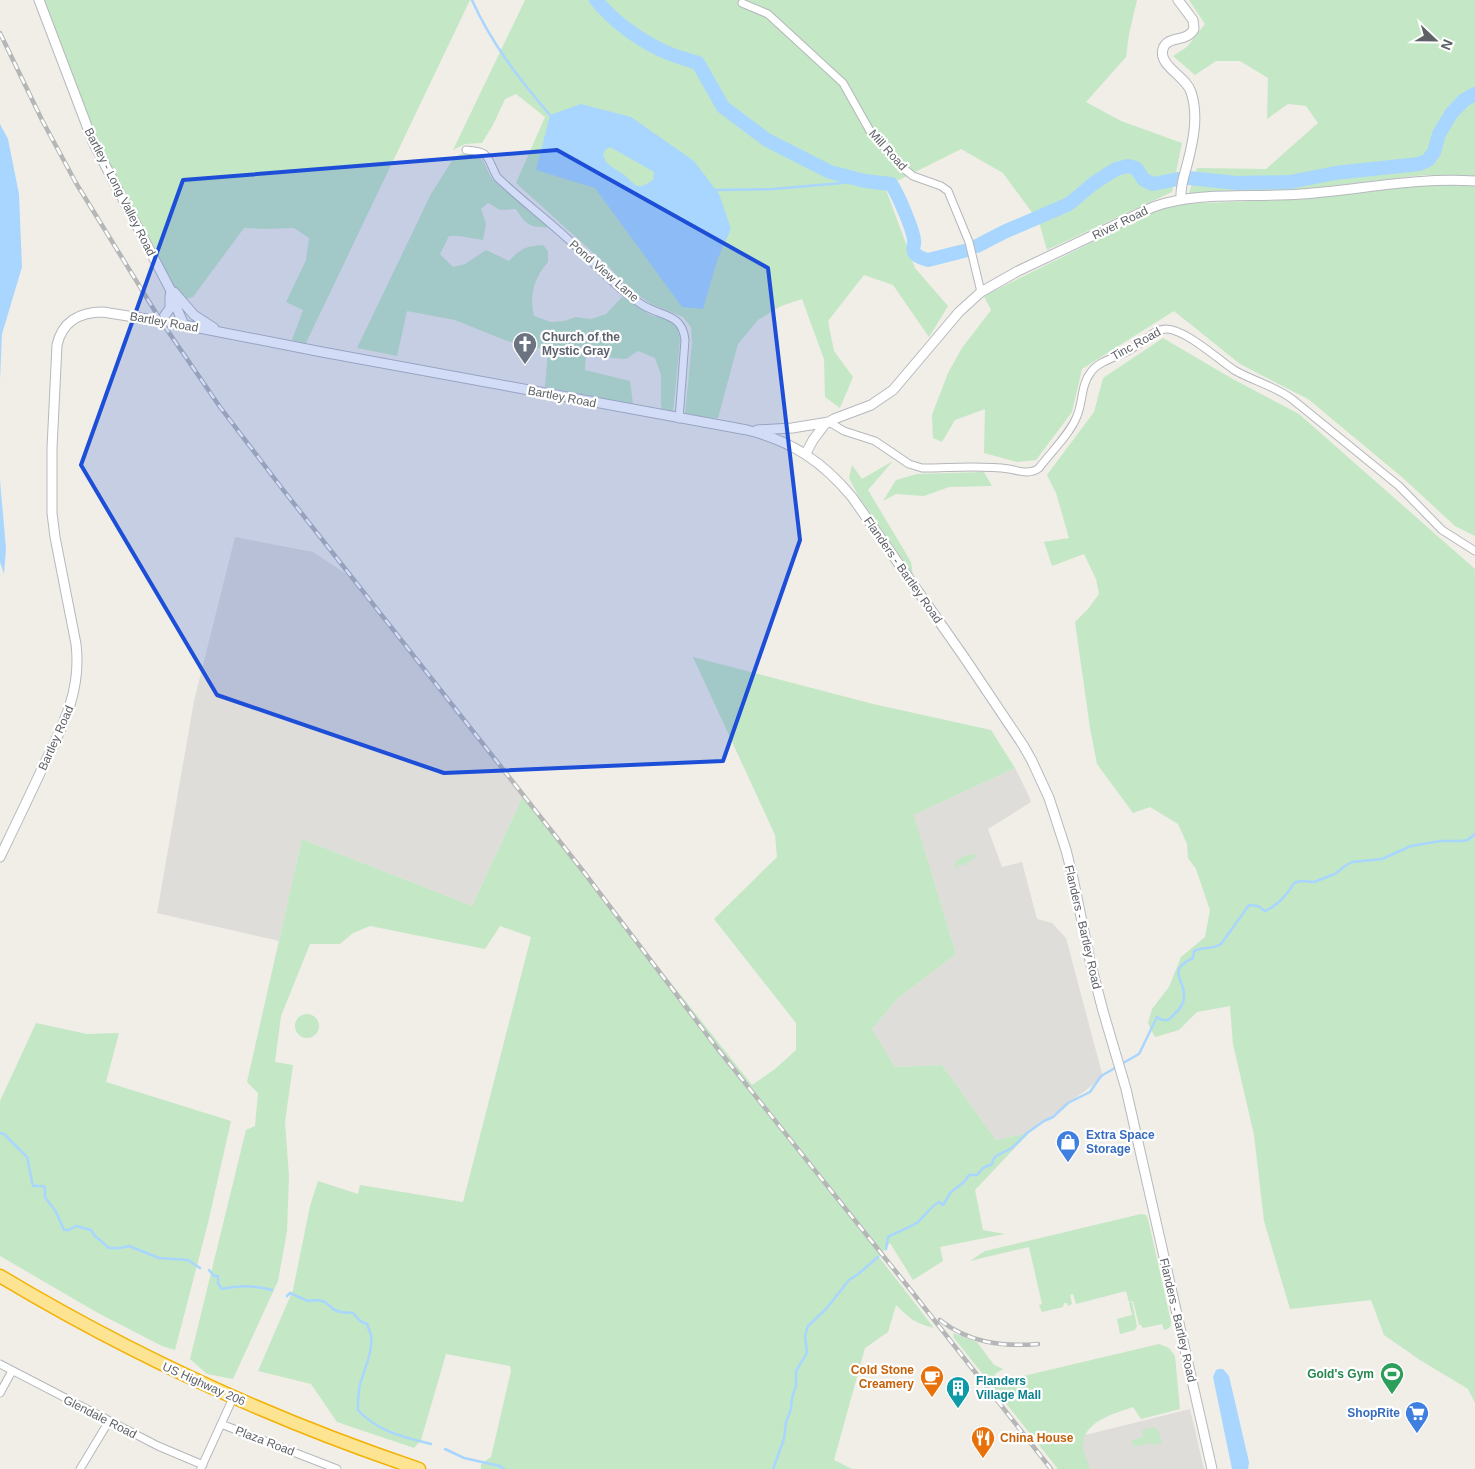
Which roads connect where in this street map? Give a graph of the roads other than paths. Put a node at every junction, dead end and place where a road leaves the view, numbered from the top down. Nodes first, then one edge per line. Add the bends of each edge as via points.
1 (39, 0) edge
2 (1178, 0) edge
3 (742, 3) dead end
4 (466, 150) dead end
5 (1475, 181) edge
6 (1180, 199) junction
7 (170, 289) junction
8 (981, 292) junction
9 (161, 321) junction
10 (184, 325) junction
11 (222, 332) junction
12 (679, 418) junction
13 (829, 422) junction
14 (747, 430) junction
15 (806, 453) junction
16 (1475, 551) edge
17 (0, 857) edge
18 (0, 1276) edge
19 (0, 1364) edge
20 (12, 1371) junction
21 (0, 1393) edge
22 (233, 1398) junction
23 (109, 1421) junction
24 (221, 1424) junction
25 (202, 1467) edge
26 (80, 1469) edge
27 (337, 1469) edge
28 (419, 1469) edge
29 (1212, 1469) edge

1 - 7 main road, Bartley - Long Valley Road via 93,142
2 - 6 main road via 1193,20 1194,29 1188,36 1167,42 1163,48 1166,64 1187,83 1192,94 1191,150
3 - 8 street, Mill Road via 768,14 843,83 870,131 903,168 912,176 948,191 969,242
4 - 12 street, Pond View Lane via 483,152 502,182 630,295 655,312 678,321 684,330 685,340
5 - 6 main road, River Road via 1411,181 1301,194
6 - 8 main road, River Road via 1146,210
7 - 9 main road via 170,308
7 - 10 main road, Bartley - Long Valley Road
7 - 11 main road via 194,315
8 - 13 main road, River Road via 955,316 893,390 871,405
9 - 10 main road, Bartley Road
9 - 17 main road, Bartley Road via 91,312 67,325 58,339 52,437 52,513 78,656 77,676 64,723
10 - 11 main road, Bartley Road
11 - 12 main road, Bartley Road
12 - 14 main road, Bartley Road
13 - 14 main road, River Road
13 - 15 main road, River Road via 817,433
13 - 16 street, Tinc Road via 844,431 876,441 916,467 974,466 1034,471 1071,428 1090,372 1159,330 1171,329 1236,371 1292,399 1399,486 1442,530
14 - 15 main road, Bartley Road via 773,437
15 - 29 main road, Flanders - Bartley Road via 830,472 852,497 989,694 1027,752 1044,786 1068,859 1091,965 1126,1089
18 - 22 highway, US Highway 206 via 122,1345
19 - 20 street, Glendale Road
20 - 21 street
20 - 23 street, Glendale Road
22 - 24 street
22 - 28 highway, US Highway 206 via 320,1434
23 - 25 street, Glendale Road
23 - 26 street
24 - 25 street
24 - 27 street, Plaza Road

